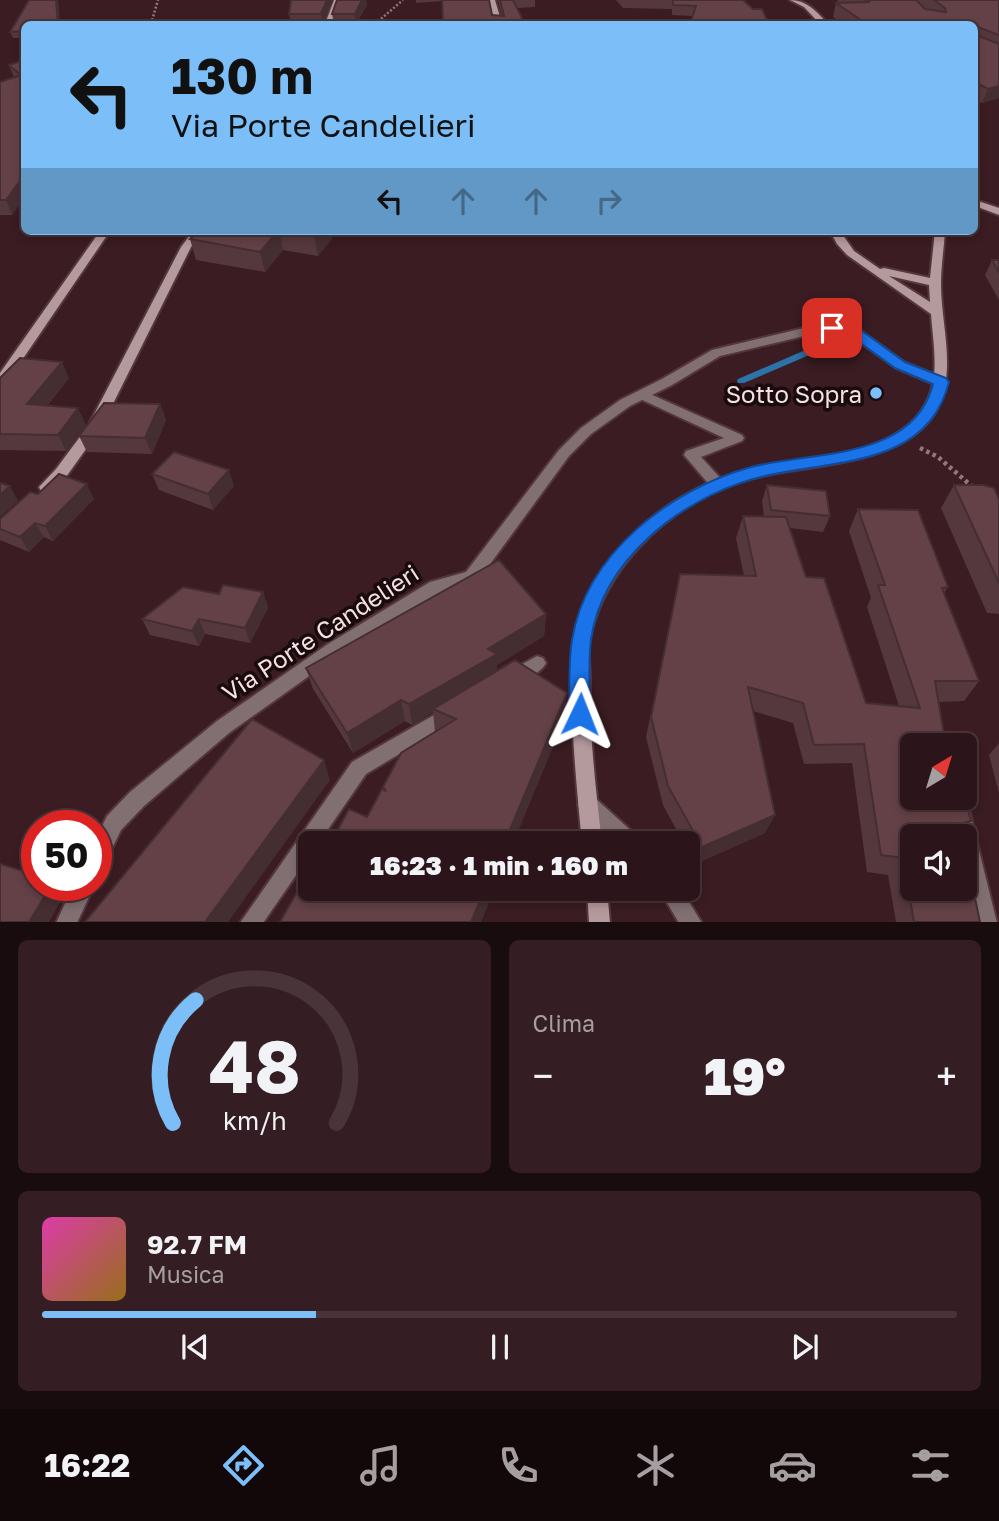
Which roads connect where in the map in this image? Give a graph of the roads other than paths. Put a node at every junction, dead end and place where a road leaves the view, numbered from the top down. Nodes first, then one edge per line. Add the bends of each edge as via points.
1 (337, 0) edge
2 (492, 0) edge
3 (793, 0) edge
4 (329, 21) edge
5 (498, 21) edge
6 (821, 21) edge
7 (978, 203) edge
8 (999, 212) edge
9 (102, 235) edge
10 (195, 235) edge
11 (837, 235) edge
12 (940, 235) edge
13 (866, 265) junction
14 (935, 283) junction
15 (936, 312) junction
16 (0, 382) edge
17 (941, 382) junction
18 (641, 394) junction
19 (718, 485) junction
20 (31, 501) edge
21 (537, 663) dead end
22 (501, 684) edge
23 (466, 705) edge
24 (588, 805) junction
25 (959, 810) edge
26 (112, 827) edge
27 (591, 831) edge
28 (617, 831) edge
29 (76, 901) edge
30 (598, 901) edge
31 (677, 901) edge
32 (66, 922) edge
33 (250, 922) edge
34 (600, 922) edge
35 (692, 922) edge
36 (987, 922) edge

1 - 4 street
2 - 5 street
3 - 6 street
7 - 8 street
9 - 16 street
10 - 20 street via 94,428 61,473
11 - 13 street
12 - 14 street
13 - 14 street
13 - 15 street
14 - 15 street
15 - 17 street
17 - 18 street, Via Porte Candelieri via 900,365 857,334 821,328 716,353
17 - 19 street via 929,412 901,438 877,449 792,464
18 - 19 street via 737,438 691,455
18 - 26 street, Via Porte Candelieri via 607,414 564,453 471,577 436,587 334,649 223,727 137,799
19 - 24 street via 654,522 627,548 593,604 582,639 580,714
21 - 22 street
23 - 33 street via 359,768
24 - 27 street
24 - 28 street
25 - 36 street
29 - 32 street
30 - 34 street
31 - 35 street

